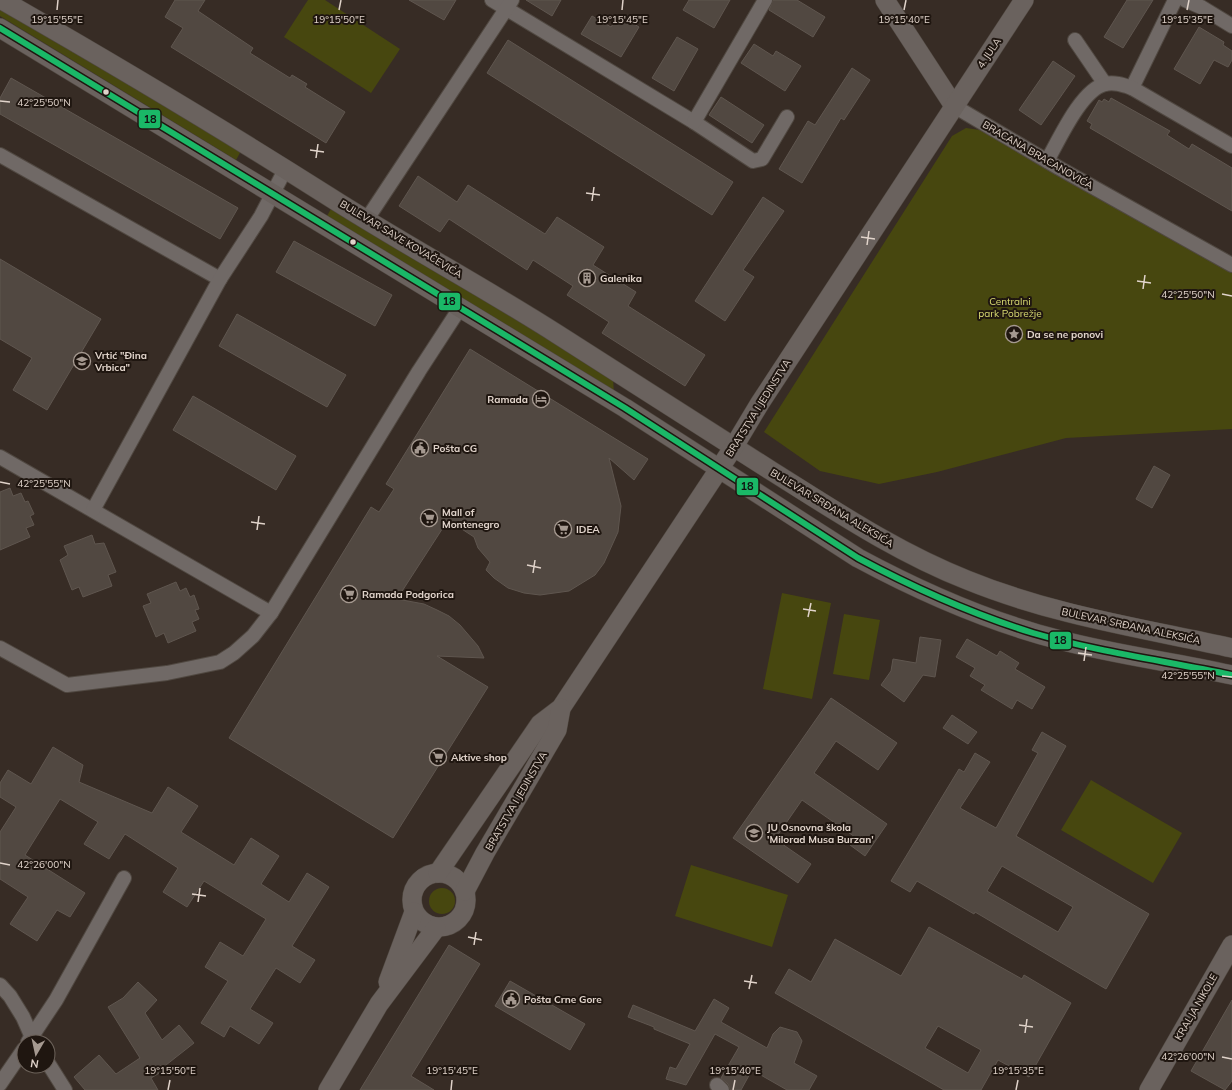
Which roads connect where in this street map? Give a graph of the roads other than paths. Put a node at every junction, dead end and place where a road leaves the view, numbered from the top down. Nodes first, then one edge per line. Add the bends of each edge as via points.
1 (2, 0) edge
2 (492, 0) edge
3 (765, 0) edge
4 (884, 0) edge
5 (1024, 0) edge
6 (1174, 0) edge
7 (1185, 0) edge
8 (509, 5) edge
9 (1232, 26) edge
10 (0, 28) edge
11 (1075, 40) dead end
12 (1105, 84) junction
13 (1132, 88) junction
14 (954, 106) junction
15 (787, 117) dead end
16 (694, 122) junction
17 (1232, 146) edge
18 (0, 155) edge
19 (1047, 161) junction
20 (286, 168) junction
21 (272, 194) junction
22 (367, 219) junction
23 (1232, 265) edge
24 (220, 279) junction
25 (460, 308) junction
26 (733, 448) junction
27 (0, 457) edge
28 (720, 468) junction
29 (92, 510) junction
30 (271, 613) junction
31 (0, 648) edge
32 (1232, 648) edge
33 (1232, 675) edge
34 (564, 704) junction
35 (438, 873) junction
36 (124, 878) dead end
37 (465, 891) junction
38 (414, 912) junction
39 (436, 928) junction
40 (1232, 945) edge
41 (0, 985) edge
42 (379, 1004) junction
43 (28, 1034) edge
44 (35, 1034) edge
45 (16, 1062) edge
46 (55, 1074) edge
47 (0, 1084) edge
48 (65, 1090) edge
49 (328, 1090) edge
50 (1149, 1090) edge

1 - 20 main road, BULEVAR SAVE KOVAČEVIĆA
2 - 8 street
3 - 16 street
4 - 14 main road, BRACANA BRACANOVIĆA
5 - 14 main road, 4. JULA
6 - 13 street
7 - 9 street
8 - 16 street
8 - 22 street
10 - 21 main road
11 - 12 street
12 - 13 street via 1117,83
12 - 19 street via 1094,89 1084,99
13 - 17 street
14 - 19 street, BRACANA BRACANOVIĆA
14 - 26 main road, BRATSTVA I JEDINSTVA
15 - 16 street via 762,159 758,161 753,161
18 - 24 street
19 - 23 street, BRACANA BRACANOVIĆA
20 - 21 street
20 - 22 main road, BULEVAR SAVE KOVAČEVIĆA
21 - 24 street via 261,216
21 - 25 main road
22 - 26 main road, BULEVAR SAVE KOVAČEVIĆA via 514,306
24 - 29 street
25 - 28 main road
25 - 30 street
26 - 28 main road, BRATSTVA I JEDINSTVA
26 - 32 main road, BULEVAR SRĐANA ALEKSIĆA via 872,534 965,579 1014,598 1068,614
27 - 29 street
28 - 33 main road via 858,558 952,605 1061,640
28 - 34 main road, BRATSTVA I JEDINSTVA
29 - 30 street
30 - 31 street via 253,636 220,662 166,673 67,685
34 - 35 main road, BRATSTVA I JEDINSTVA via 540,724
34 - 37 main road, BRATSTVA I JEDINSTVA via 557,730
35 - 37 main road via 455,878
35 - 38 main road via 429,875 416,886 412,894
36 - 44 street
37 - 39 main road via 466,909 461,917 455,924
38 - 39 main road via 427,926
38 - 42 main road
39 - 42 main road
40 - 50 main road, KRALJA NIKOLE
41 - 43 street via 23,1017
42 - 49 main road
45 - 47 street
46 - 48 street

